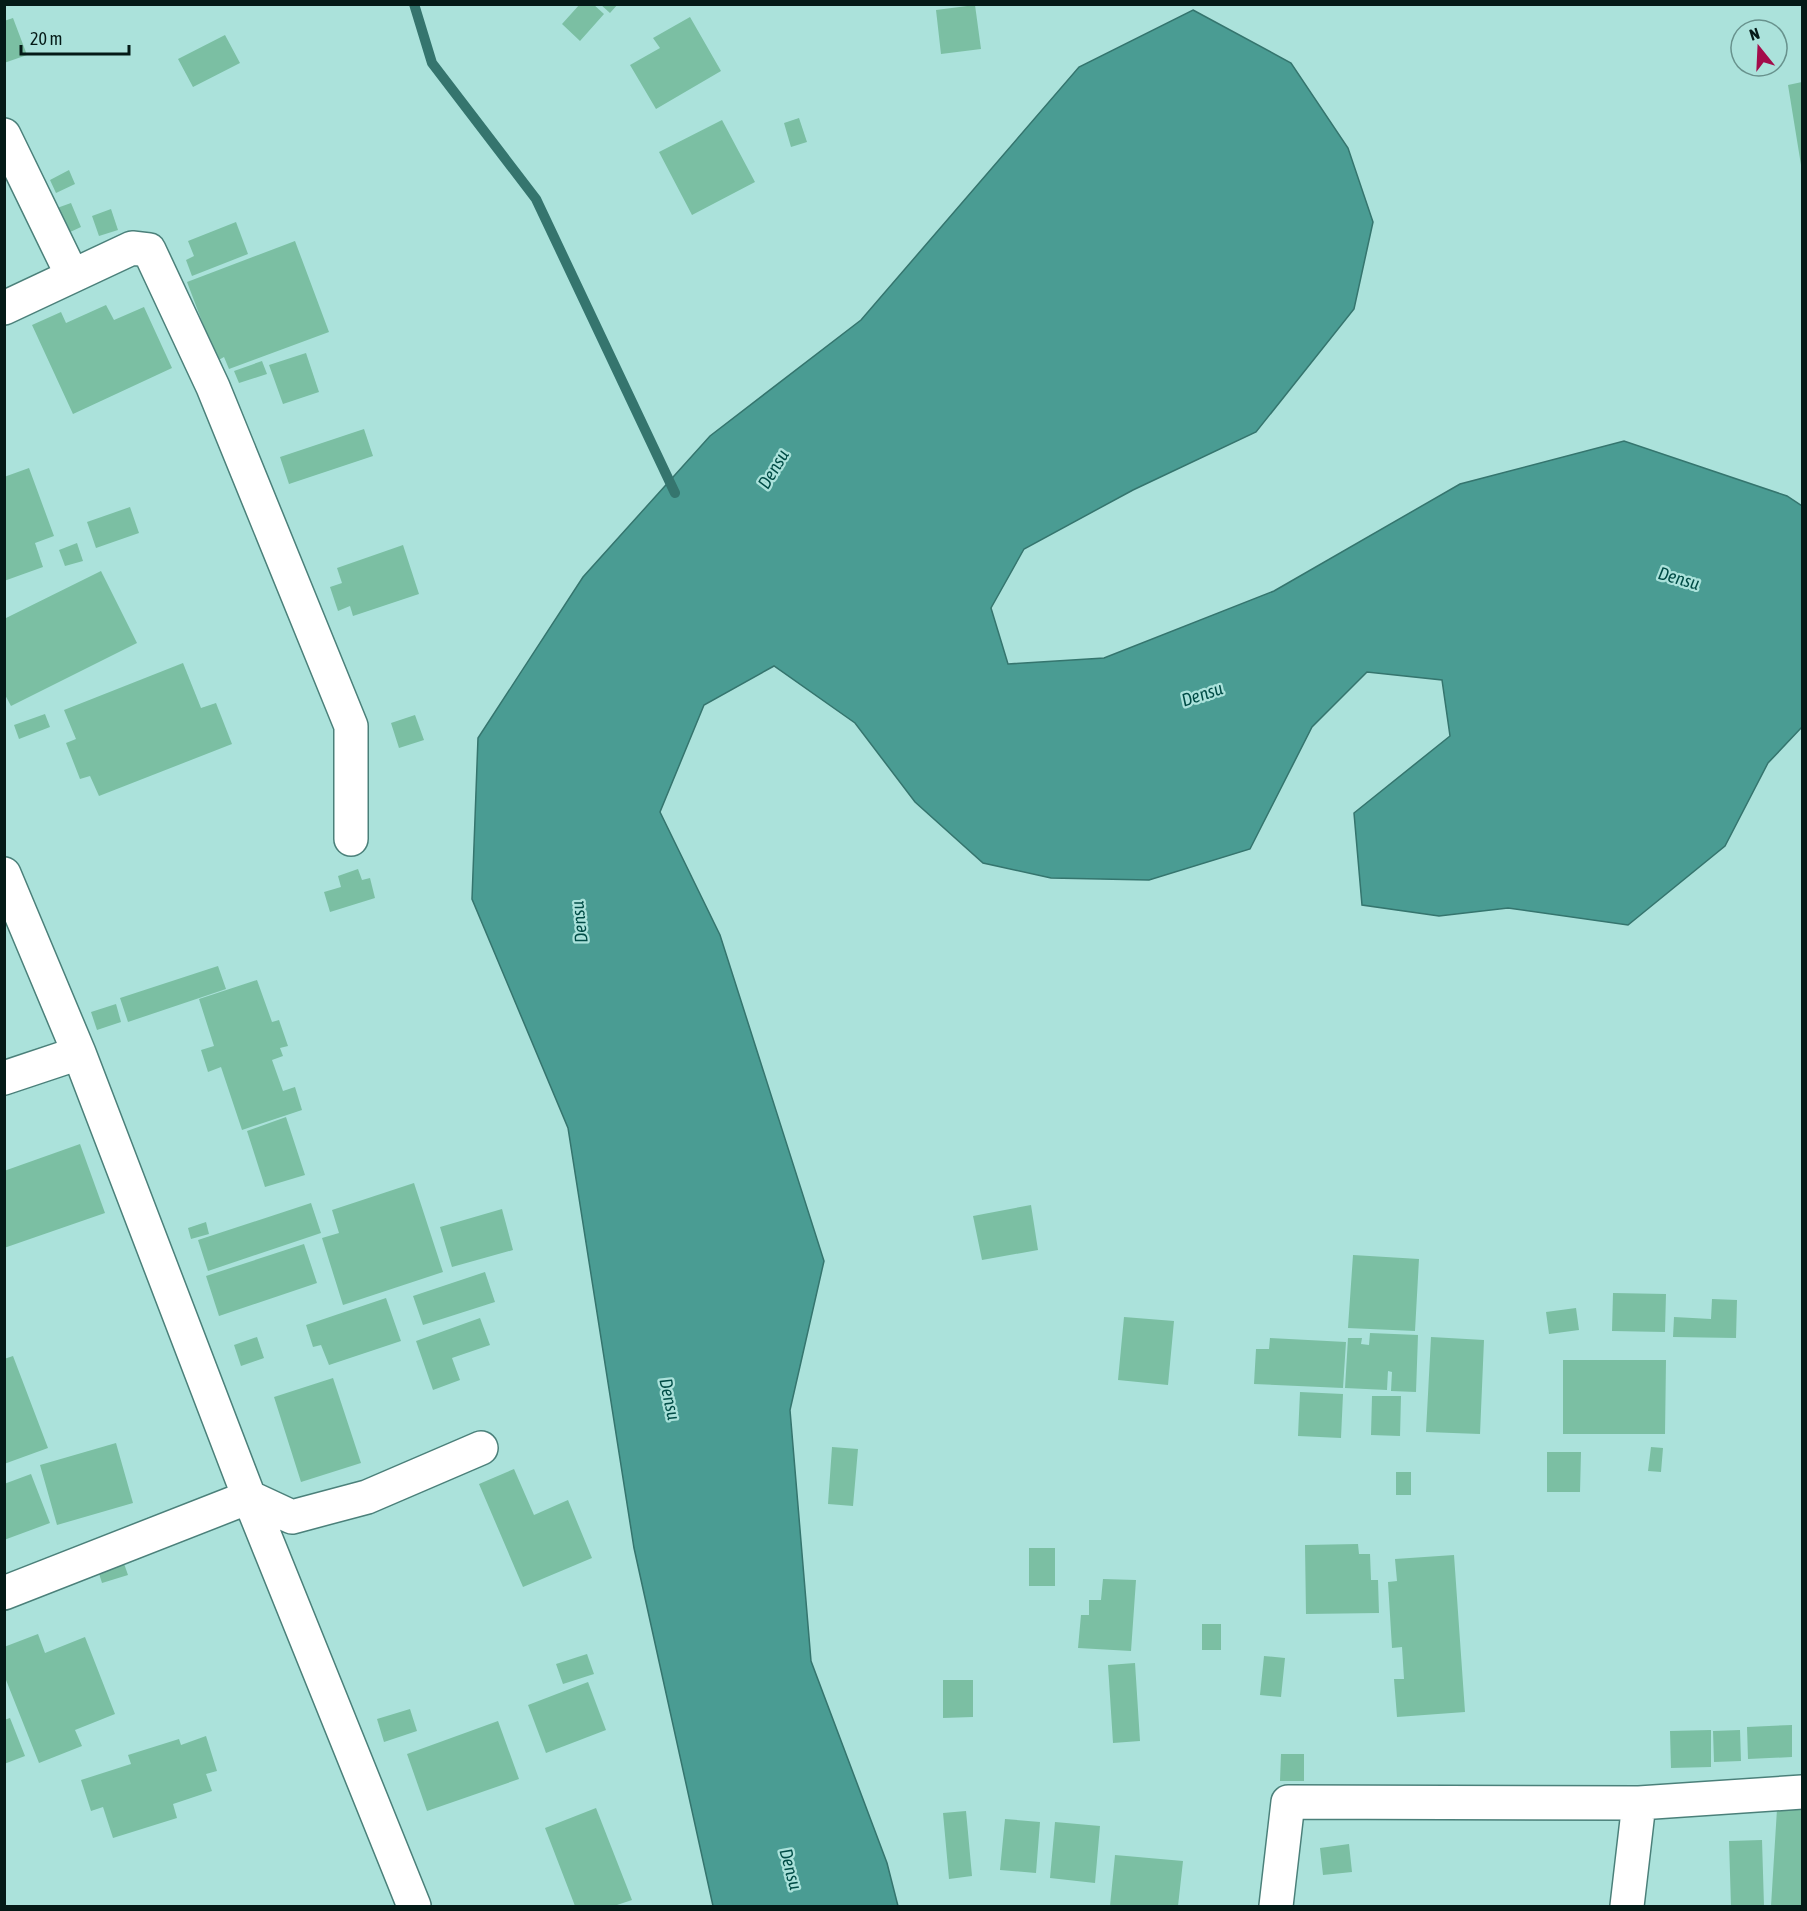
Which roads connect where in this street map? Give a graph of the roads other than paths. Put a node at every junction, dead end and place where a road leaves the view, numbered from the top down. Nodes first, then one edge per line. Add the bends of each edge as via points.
1 (4, 135) edge
2 (72, 275) junction
3 (4, 308) edge
4 (351, 839) dead end
5 (4, 874) edge
6 (79, 1053) junction
7 (4, 1078) edge
8 (481, 1448) dead end
9 (249, 1497) junction
10 (4, 1593) edge
11 (1803, 1792) edge
12 (1639, 1803) junction
13 (414, 1906) edge
14 (1276, 1906) edge
15 (1627, 1906) edge

1 - 2 street
2 - 3 street
2 - 4 street via 132,248 149,250 213,387 351,726
5 - 6 street
6 - 7 street
6 - 9 street
8 - 9 street via 367,1497 292,1517
9 - 10 street
9 - 13 street
11 - 12 street
12 - 14 street via 1288,1802
12 - 15 street

